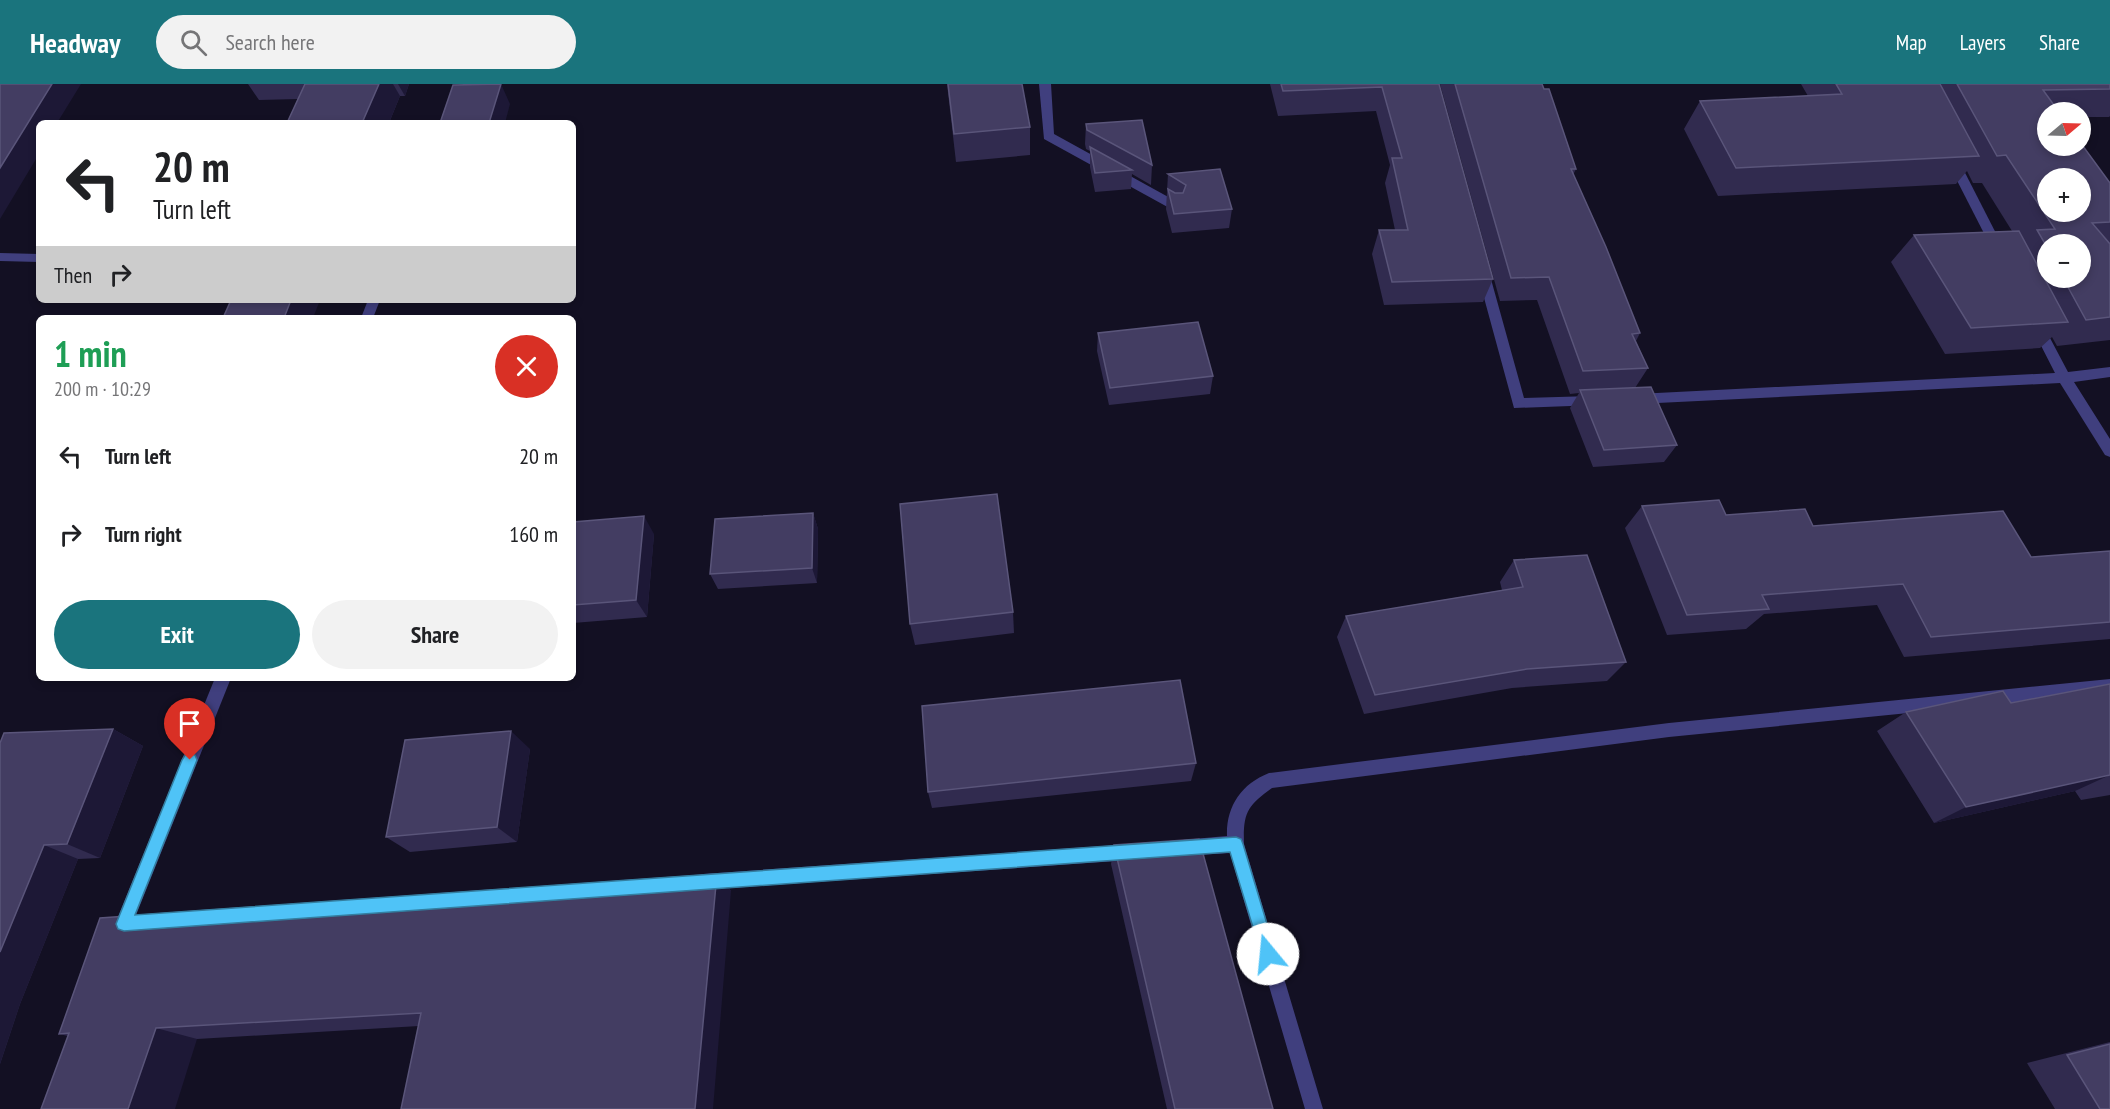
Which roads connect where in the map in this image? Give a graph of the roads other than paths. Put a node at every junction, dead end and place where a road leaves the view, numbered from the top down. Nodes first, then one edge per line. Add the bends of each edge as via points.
1 (1045, 84) edge
2 (1946, 147) edge
3 (1176, 207) edge
4 (1479, 256) edge
5 (0, 257) edge
6 (36, 258) edge
7 (2005, 262) edge
8 (2032, 315) edge
9 (2110, 372) edge
10 (2064, 378) junction
11 (1625, 399) edge
12 (1602, 400) edge
13 (2110, 451) edge
14 (222, 681) edge
15 (2110, 686) edge
16 (1236, 844) junction
17 (686, 883) edge
18 (148, 922) edge
19 (124, 924) junction
20 (115, 945) edge
21 (1314, 1109) edge

1 - 3 street via 1048,136
2 - 7 street
4 - 12 street via 1519,404
5 - 6 street
8 - 10 street
9 - 10 street
10 - 11 street
10 - 13 street
14 - 19 street
15 - 16 street via 1669,730 1269,782 1246,797 1234,817
16 - 17 street
16 - 21 street
18 - 19 street
19 - 20 street

